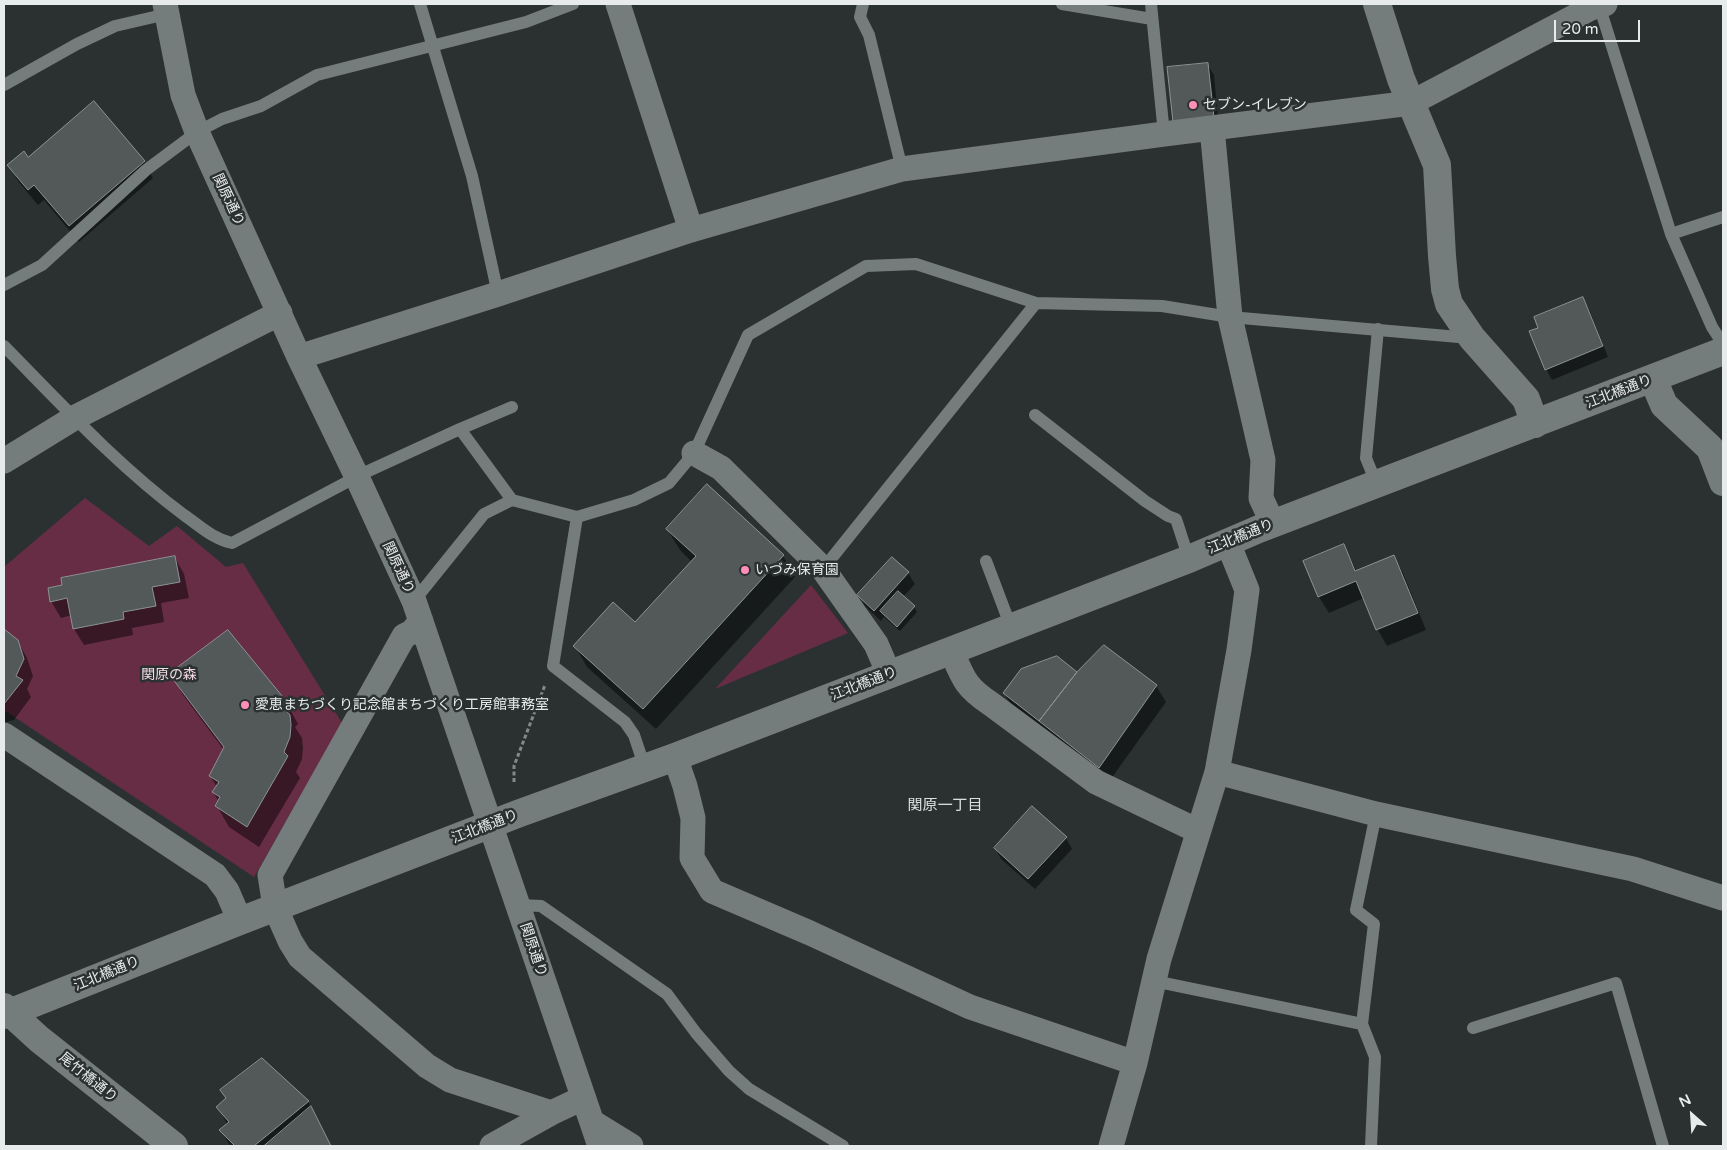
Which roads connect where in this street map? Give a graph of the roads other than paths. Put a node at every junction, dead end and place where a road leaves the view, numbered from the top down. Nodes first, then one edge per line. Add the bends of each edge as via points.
1 (420, 4) edge
2 (573, 4) edge
3 (618, 4) edge
4 (863, 4) edge
5 (1062, 4) edge
6 (1150, 4) edge
7 (1377, 4) edge
8 (1596, 5) edge
9 (166, 9) edge
10 (1152, 19) junction
11 (431, 44) junction
12 (4, 86) edge
13 (1411, 103) junction
14 (1212, 128) junction
15 (197, 132) junction
16 (1164, 134) junction
17 (902, 169) junction
18 (1723, 216) edge
19 (692, 230) junction
20 (1670, 234) junction
21 (4, 285) edge
22 (498, 294) junction
23 (1036, 303) junction
24 (280, 313) junction
25 (1230, 318) junction
26 (1378, 329) junction
27 (1472, 338) junction
28 (1723, 344) edge
29 (4, 346) edge
30 (1723, 351) edge
31 (299, 357) junction
32 (1653, 379) junction
33 (512, 407) dead end
34 (1035, 415) dead end
35 (74, 418) junction
36 (1535, 424) junction
37 (460, 429) junction
38 (1717, 447) edge
39 (694, 453) junction
40 (4, 461) edge
41 (357, 477) junction
42 (1723, 482) edge
43 (1377, 485) junction
44 (512, 500) junction
45 (577, 517) junction
46 (1273, 524) junction
47 (1228, 543) junction
48 (1189, 559) junction
49 (986, 561) dead end
50 (823, 568) junction
51 (418, 611) junction
52 (1012, 627) junction
53 (951, 650) junction
54 (889, 674) junction
55 (4, 736) edge
56 (674, 757) junction
57 (646, 768) junction
58 (1217, 772) junction
59 (1376, 814) junction
60 (490, 825) junction
61 (1198, 831) junction
62 (1723, 898) edge
63 (518, 905) junction
64 (275, 907) junction
65 (240, 921) junction
66 (1154, 981) junction
67 (6, 1012) edge
68 (1362, 1024) junction
69 (1473, 1028) dead end
70 (1135, 1063) junction
71 (583, 1098) junction
72 (551, 1113) junction
73 (592, 1122) junction
74 (174, 1146) edge
75 (492, 1146) edge
76 (600, 1146) edge
77 (631, 1146) edge
78 (843, 1146) edge
79 (1112, 1146) edge
80 (1371, 1146) edge
81 (1663, 1146) edge

1 - 11 lane
2 - 11 lane via 526,22
3 - 19 street
4 - 17 lane via 860,18 869,35
5 - 10 lane
6 - 10 lane
7 - 13 main road
8 - 13 street
8 - 20 lane
9 - 12 lane via 114,26
9 - 15 street, 関原通り via 183,95
10 - 16 lane
11 - 15 lane via 317,75 261,106 222,119
11 - 22 lane via 438,58 472,176
13 - 14 street
13 - 27 main road via 1436,165 1445,289 1449,304
14 - 16 street
14 - 25 street
15 - 21 lane via 146,170 42,265
15 - 24 street, 関原通り
16 - 17 street
17 - 19 street
18 - 20 lane
19 - 22 street
20 - 28 lane via 1712,327
22 - 31 street
23 - 25 lane via 1162,306
23 - 39 lane via 916,264 866,266 748,334
23 - 50 lane
24 - 31 street, 関原通り
24 - 35 street
25 - 26 lane
25 - 46 street via 1263,460 1261,498
26 - 27 lane
26 - 43 lane via 1366,458
27 - 36 main road via 1526,399
29 - 35 lane
30 - 32 main road, 江北橋通り
31 - 41 street, 関原通り
32 - 36 main road, 江北橋通り
32 - 38 main road via 1664,405
33 - 37 lane
34 - 48 lane via 1145,501 1176,518
35 - 40 street
35 - 41 lane via 154,493 219,540 232,543
36 - 43 main road, 江北橋通り
37 - 41 lane
37 - 44 lane
38 - 42 main road
39 - 45 lane via 669,483 634,500
39 - 50 street via 722,468
41 - 51 street, 関原通り
43 - 46 main road, 江北橋通り
44 - 45 lane
44 - 51 lane via 484,514
45 - 57 lane via 553,666 624,722 634,734
46 - 47 main road, 江北橋通り
47 - 48 main road, 江北橋通り
47 - 58 street via 1247,590
48 - 52 main road, 江北橋通り
49 - 52 lane
50 - 54 street via 876,644
51 - 60 street, 関原通り
51 - 64 street via 412,632 404,636 270,875
52 - 53 main road, 江北橋通り
53 - 54 main road, 江北橋通り
53 - 61 street via 975,694 1096,782
54 - 56 main road, 江北橋通り
55 - 65 street via 215,876 228,891
56 - 57 main road, 江北橋通り
56 - 70 street via 686,786 693,818 692,858 712,891 970,1007
57 - 60 main road, 江北橋通り
58 - 59 street
58 - 61 street
59 - 62 street via 1632,869
59 - 68 lane via 1356,910 1374,924
60 - 63 street, 関原通り
60 - 64 main road, 江北橋通り
61 - 66 street
63 - 71 street, 関原通り
63 - 78 lane via 541,906 667,994 701,1039 749,1089
64 - 65 main road, 江北橋通り
64 - 72 street via 300,957 427,1066 450,1080
65 - 67 main road, 江北橋通り
66 - 68 lane
66 - 70 street
67 - 74 main road, 尾竹橋通り
68 - 80 lane via 1375,1057
69 - 81 lane via 1616,983
70 - 79 street
71 - 72 street
71 - 73 street, 関原通り
72 - 75 street
73 - 76 street, 関原通り
73 - 77 street

